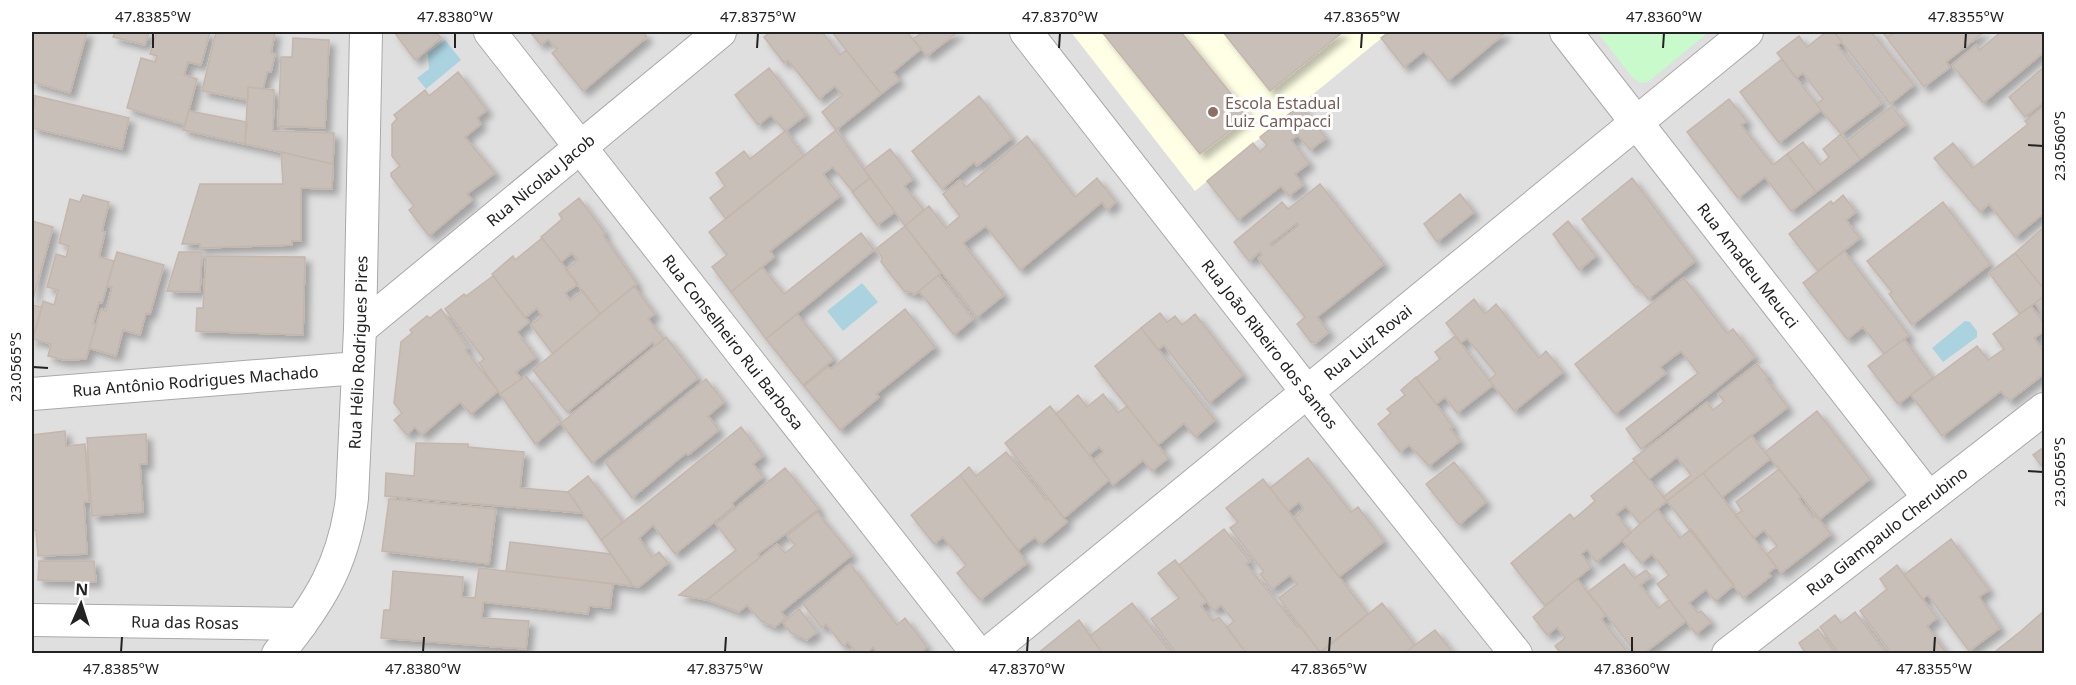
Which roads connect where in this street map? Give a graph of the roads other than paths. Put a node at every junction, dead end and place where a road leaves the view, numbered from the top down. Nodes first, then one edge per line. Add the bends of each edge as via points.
1 (366, 32) edge
2 (490, 32) edge
3 (720, 32) edge
4 (1026, 32) edge
5 (1566, 32) edge
6 (1747, 32) edge
7 (1636, 122) junction
8 (579, 147) junction
9 (360, 329) junction
10 (358, 368) junction
11 (1307, 393) junction
12 (32, 394) edge
13 (2044, 409) edge
14 (1929, 498) junction
15 (32, 620) edge
16 (301, 624) junction
17 (278, 654) edge
18 (978, 654) edge
19 (987, 654) edge
20 (1516, 654) edge
21 (1728, 654) edge

1 - 9 street, Rua Hélio Rodrigues Pires
2 - 8 street, Rua Conselheiro Rui Barbosa
3 - 8 street, Rua Nicolau Jacob
4 - 11 street, Rua João Ribeiro dos Santos
5 - 7 street, Rua Amadeu Meucci
6 - 7 street, Rua Luiz Rovai
7 - 11 street, Rua Luiz Rovai
7 - 14 street, Rua Amadeu Meucci
8 - 9 street, Rua Nicolau Jacob
8 - 18 street, Rua Conselheiro Rui Barbosa
9 - 10 street, Rua Hélio Rodrigues Pires
10 - 12 street, Rua Antônio Rodrigues Machado
10 - 16 street, Rua Hélio Rodrigues Pires via 349,523 328,583
11 - 19 street, Rua Luiz Rovai
11 - 20 street, Rua João Ribeiro dos Santos
13 - 14 street, Rua Giampaulo Cherubino
14 - 21 street, Rua Giampaulo Cherubino
15 - 16 street, Rua das Rosas
16 - 17 street, Rua Hélio Rodrigues Pires

